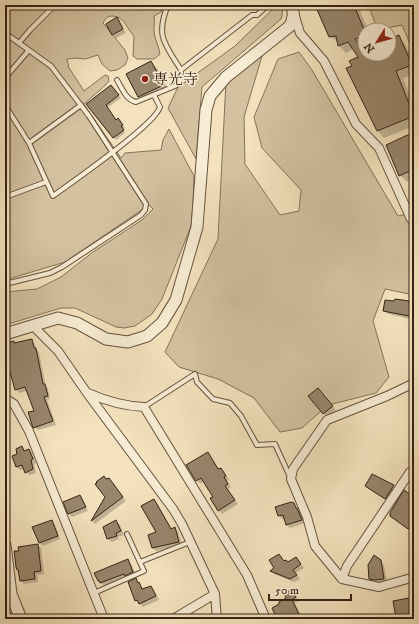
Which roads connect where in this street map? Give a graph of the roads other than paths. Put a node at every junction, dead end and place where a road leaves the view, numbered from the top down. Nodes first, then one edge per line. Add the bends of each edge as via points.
1 (55, 5) edge
2 (168, 5) edge
3 (268, 5) edge
4 (292, 9) edge
5 (5, 33) edge
6 (19, 43) junction
7 (29, 50) junction
8 (181, 70) junction
9 (5, 78) edge
10 (117, 80) dead end
11 (154, 95) junction
12 (5, 105) edge
13 (81, 105) junction
14 (29, 143) junction
15 (113, 152) junction
16 (46, 182) junction
17 (5, 198) edge
18 (414, 221) edge
19 (5, 284) edge
20 (32, 325) junction
21 (5, 334) edge
22 (414, 383) edge
23 (87, 393) junction
24 (5, 398) edge
25 (144, 407) junction
26 (414, 469) edge
27 (291, 479) junction
28 (127, 534) dead end
29 (190, 542) junction
30 (5, 545) edge
31 (140, 562) junction
32 (342, 580) junction
33 (414, 580) edge
34 (93, 593) junction
35 (8, 594) edge
36 (215, 594) junction
37 (21, 619) edge
38 (104, 619) edge
39 (173, 619) edge
40 (217, 619) edge
41 (266, 619) edge

1 - 6 lane
2 - 8 lane via 161,30 166,45
3 - 8 lane via 258,15 252,15
4 - 18 street via 300,33 324,61 356,124 379,148
4 - 20 street via 293,19 290,26 226,78 210,96 206,110 197,227 176,300 162,323 147,336 128,342 106,339 77,323 58,318
5 - 6 lane
6 - 7 lane
7 - 9 lane
7 - 13 lane via 52,66
8 - 11 lane via 180,82
10 - 11 lane via 132,101 136,102
11 - 15 lane via 160,107 155,116
12 - 14 lane
13 - 14 lane
13 - 15 lane
14 - 16 lane
15 - 16 lane via 52,196
15 - 19 lane via 146,204 141,216 62,267 50,273
16 - 17 lane
20 - 21 street
20 - 23 street via 58,351
22 - 27 street via 327,420 293,469
23 - 25 street via 125,406
23 - 29 street via 173,509
24 - 34 street via 14,404 29,431
25 - 27 lane via 195,374 197,382 213,399 230,403 241,416 257,445 275,444
25 - 41 street via 247,575
26 - 32 street via 347,566
27 - 32 street via 307,517 315,546
28 - 31 lane
29 - 31 lane
29 - 36 street
30 - 35 street
31 - 34 lane via 144,571
32 - 33 street via 379,587 411,578
34 - 38 street
35 - 37 street
36 - 39 street
36 - 40 street

